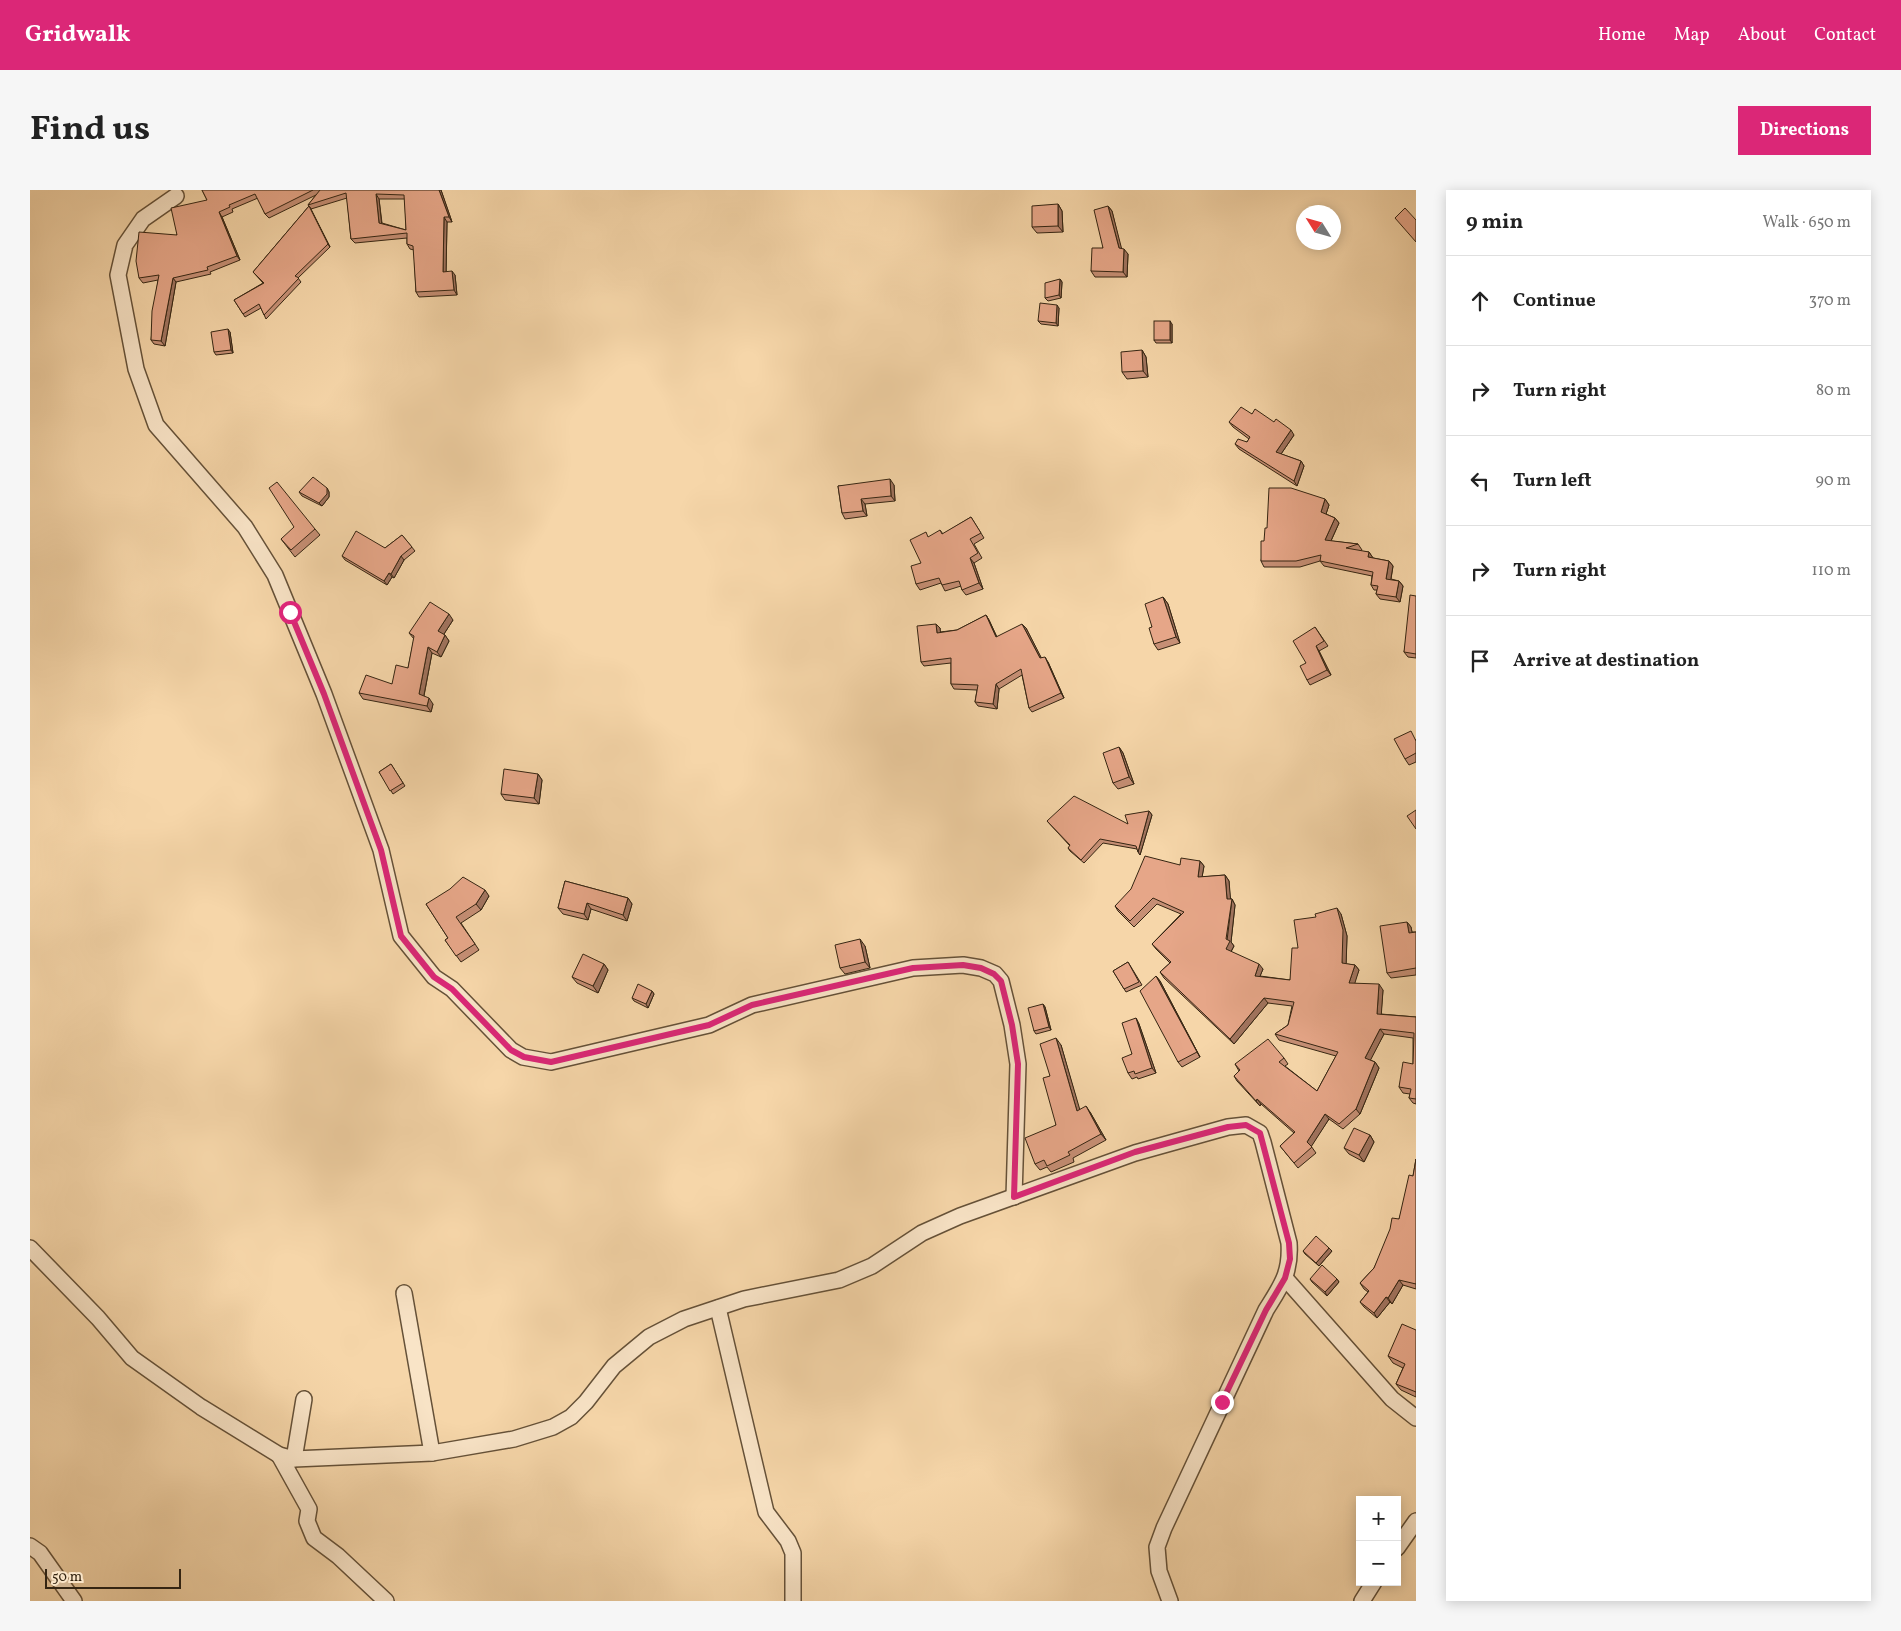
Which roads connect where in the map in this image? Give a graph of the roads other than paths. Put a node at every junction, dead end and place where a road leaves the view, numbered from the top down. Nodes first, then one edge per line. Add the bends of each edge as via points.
1 (176, 196) dead end
2 (1014, 1197) junction
3 (30, 1248) edge
4 (1285, 1278) junction
5 (404, 1294) dead end
6 (718, 1308) junction
7 (304, 1399) dead end
8 (1416, 1418) edge
9 (432, 1453) junction
10 (287, 1457) junction
11 (1416, 1521) edge
12 (1401, 1542) edge
13 (30, 1546) edge
14 (1371, 1586) edge
15 (74, 1601) edge
16 (386, 1601) edge
17 (793, 1601) edge
18 (1170, 1601) edge
19 (1362, 1601) edge

1 - 2 street via 143,219 124,245 118,275 136,369 156,425 245,527 276,575 381,850 401,936 418,959 511,1050 524,1057 551,1062 709,1025 752,1005 913,968 963,965 981,968 1001,981 1018,1064
2 - 4 street via 1135,1152 1246,1125 1260,1133 1289,1243 1290,1259
2 - 6 street via 960,1216 922,1234 872,1266 839,1280 744,1299
3 - 10 street via 132,1358 201,1408
4 - 8 street via 1392,1399
4 - 18 street via 1266,1310 1157,1547 1158,1563
5 - 9 street
6 - 9 street via 684,1319 648,1337 614,1366 571,1417 553,1427 514,1439
6 - 17 street via 766,1512 793,1553
7 - 10 street
9 - 10 street
10 - 16 street via 310,1509 307,1521 314,1538
11 - 12 street
13 - 15 street via 40,1553
14 - 19 street

